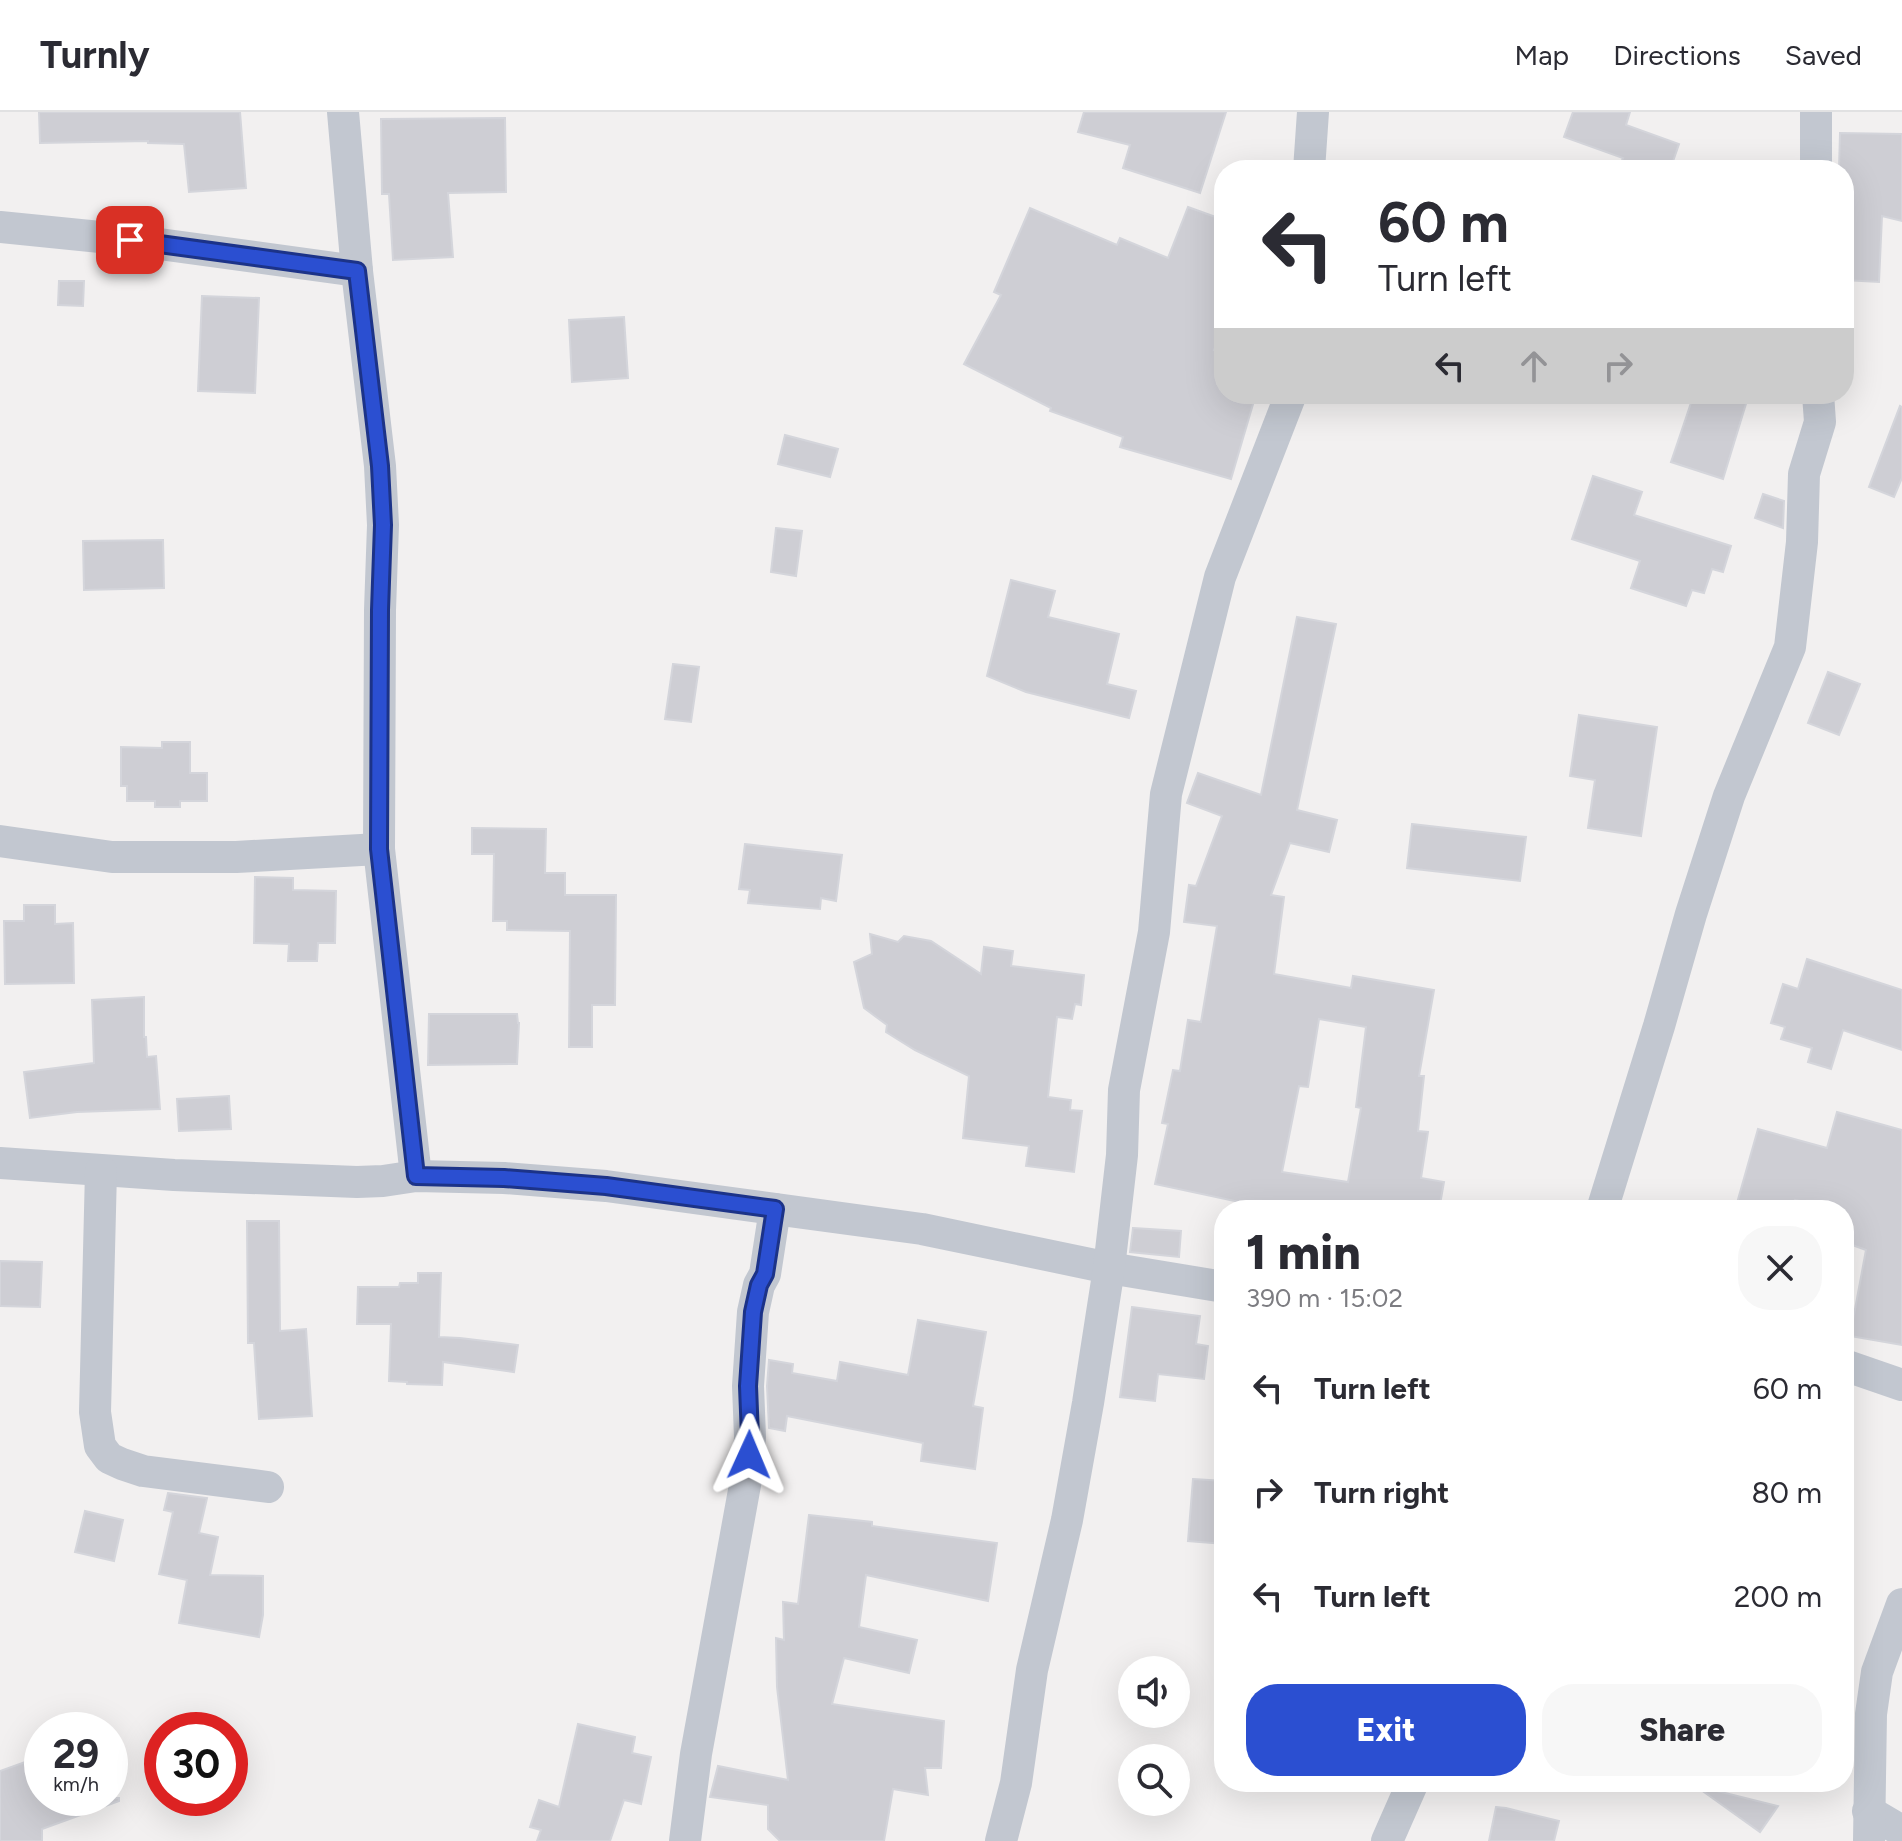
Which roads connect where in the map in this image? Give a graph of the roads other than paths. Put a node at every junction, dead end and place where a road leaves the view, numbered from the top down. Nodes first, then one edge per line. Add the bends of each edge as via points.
1 (343, 112) edge
2 (1313, 112) edge
3 (1816, 112) edge
4 (1310, 160) edge
5 (1816, 160) edge
6 (0, 227) edge
7 (357, 271) junction
8 (1287, 404) edge
9 (1819, 404) edge
10 (0, 841) edge
11 (379, 849) junction
12 (0, 1163) edge
13 (101, 1171) junction
14 (416, 1176) junction
15 (1605, 1200) edge
16 (775, 1209) junction
17 (1109, 1268) junction
18 (1214, 1285) edge
19 (1854, 1368) edge
20 (1902, 1385) edge
21 (268, 1487) dead end
22 (1902, 1604) edge
23 (1409, 1792) edge
24 (1868, 1826) edge
25 (1902, 1831) edge
26 (685, 1841) edge
27 (1001, 1841) edge
28 (1387, 1841) edge

1 - 7 street
2 - 4 street
3 - 5 street
6 - 7 street
7 - 11 street via 383,525
8 - 17 street via 1220,577 1166,794 1154,932 1124,1090
9 - 15 street via 1820,422 1804,474 1790,647 1729,796
10 - 11 street via 112,857
11 - 14 street
12 - 13 street
13 - 14 street via 357,1182
13 - 21 street via 95,1412 100,1446 109,1458 143,1471
14 - 16 street via 606,1186
16 - 17 street via 922,1229
16 - 26 street via 753,1312 747,1474
17 - 18 street
17 - 27 street via 1069,1505
19 - 20 street
22 - 24 street via 1877,1672
23 - 28 street
24 - 25 street

